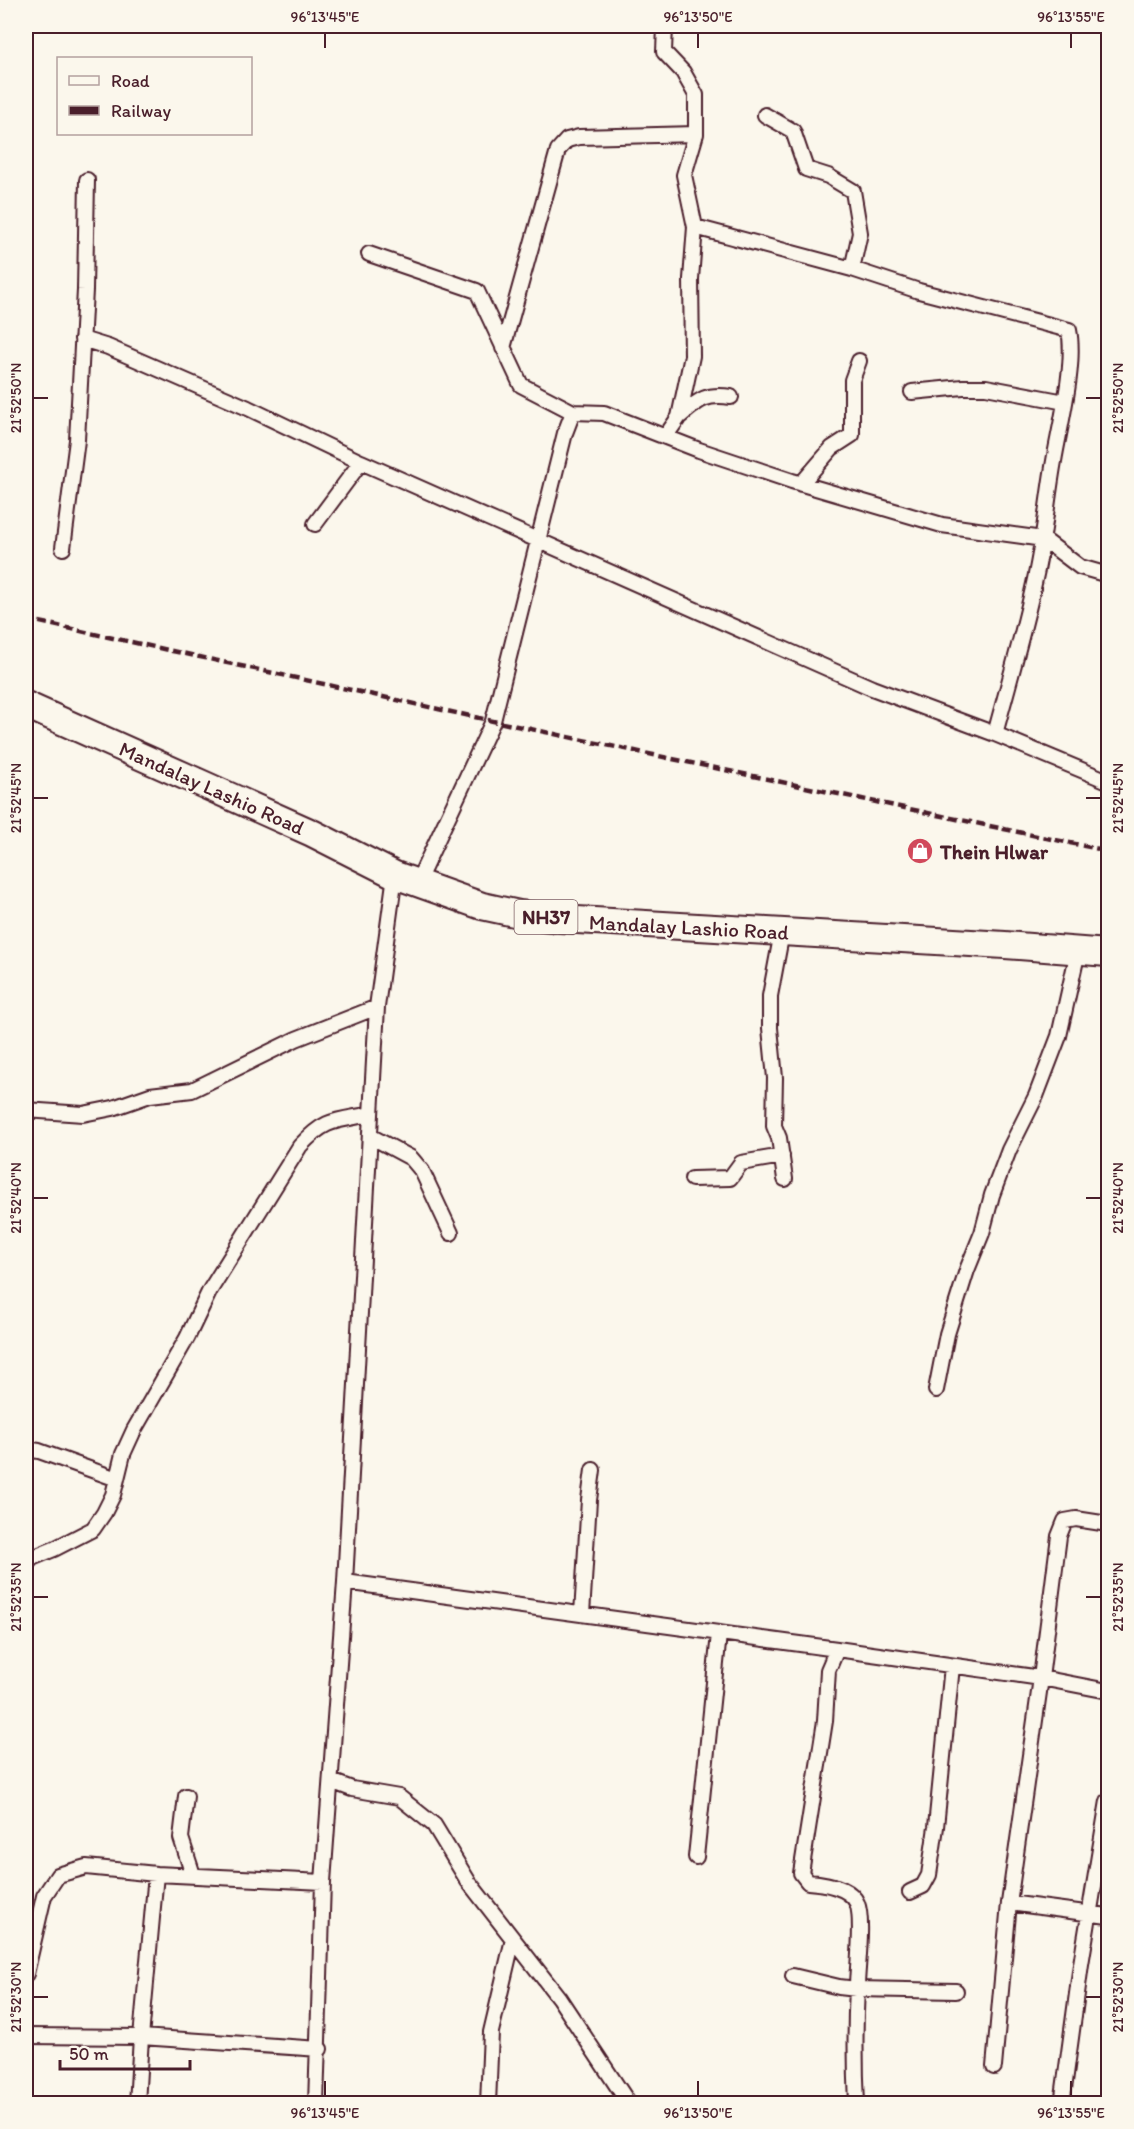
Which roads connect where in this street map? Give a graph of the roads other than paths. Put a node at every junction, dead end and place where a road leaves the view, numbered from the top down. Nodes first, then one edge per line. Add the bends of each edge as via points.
1 (665, 26) edge
2 (765, 115) dead end
3 (696, 134) junction
4 (87, 180) dead end
5 (695, 226) junction
6 (369, 254) dead end
7 (852, 269) junction
8 (82, 339) junction
9 (503, 348) junction
10 (859, 361) dead end
11 (912, 392) dead end
12 (731, 397) dead end
13 (1065, 402) junction
14 (573, 412) junction
15 (679, 417) junction
16 (665, 437) junction
17 (361, 462) junction
18 (801, 484) junction
19 (315, 524) dead end
20 (1043, 538) junction
21 (539, 541) junction
22 (63, 548) dead end
23 (1108, 575) edge
24 (26, 705) edge
25 (995, 734) junction
26 (1108, 781) edge
27 (406, 879) junction
28 (782, 932) junction
29 (1078, 951) junction
30 (1108, 953) edge
31 (377, 1007) junction
32 (26, 1110) edge
33 (371, 1114) junction
34 (370, 1136) junction
35 (782, 1156) junction
36 (692, 1179) dead end
37 (785, 1179) dead end
38 (451, 1233) dead end
39 (936, 1390) dead end
40 (26, 1449) edge
41 (593, 1470) dead end
42 (117, 1479) junction
43 (1108, 1524) edge
44 (26, 1565) edge
45 (345, 1582) junction
46 (582, 1614) junction
47 (719, 1634) junction
48 (837, 1649) junction
49 (952, 1666) junction
50 (1041, 1678) junction
51 (1108, 1691) edge
52 (331, 1781) junction
53 (186, 1796) dead end
54 (1108, 1801) edge
55 (696, 1857) dead end
56 (156, 1874) junction
57 (193, 1875) junction
58 (323, 1881) junction
59 (910, 1892) dead end
60 (1009, 1903) junction
61 (1091, 1914) junction
62 (1108, 1916) edge
63 (513, 1939) junction
64 (26, 1974) edge
65 (794, 1976) dead end
66 (857, 1989) junction
67 (956, 1991) dead end
68 (26, 2036) edge
69 (141, 2037) junction
70 (320, 2049) junction
71 (994, 2067) dead end
72 (137, 2103) edge
73 (316, 2103) edge
74 (488, 2103) edge
75 (629, 2103) edge
76 (857, 2103) edge
77 (1062, 2103) edge

1 - 3 street via 664,52 683,72 696,95
2 - 7 street via 793,131 806,169 853,191 860,232
3 - 5 street via 684,175
3 - 9 street via 567,140 558,150
4 - 8 street
5 - 7 street
5 - 15 street via 692,356
6 - 9 street via 477,291
7 - 13 street via 919,291 1069,330
8 - 17 street via 108,346
8 - 22 street via 77,440
9 - 14 street via 521,385
10 - 18 street via 852,380 852,435 832,448
11 - 13 street via 986,387
12 - 15 street via 703,398
13 - 20 street
14 - 16 street via 604,413
14 - 21 street
15 - 16 street
16 - 18 street
17 - 19 street
17 - 21 street
18 - 20 street via 942,525
20 - 23 street via 1080,567
20 - 25 street
21 - 25 street via 872,688
21 - 27 street via 493,721
24 - 27 highway, Mandalay Lashio Road / NH37
25 - 26 street
27 - 28 highway, Mandalay Lashio Road / NH37 via 482,906 549,918
27 - 31 street
28 - 29 highway, Mandalay Lashio Road / NH37
28 - 35 street via 770,996 770,1028 776,1078 774,1126
29 - 30 highway, Mandalay Lashio Road / NH37
29 - 39 street via 1059,1036 992,1195 947,1334
31 - 32 street via 296,1039 192,1090 150,1095 83,1114
31 - 33 street
33 - 34 street
33 - 42 street via 326,1122 300,1146 210,1290 134,1430
34 - 38 street via 411,1158 422,1171
34 - 45 street
35 - 36 street via 741,1163 730,1178
35 - 37 street
40 - 42 street
41 - 46 street
42 - 44 street via 113,1495 93,1529 32,1558
43 - 50 street via 1065,1521 1059,1536
45 - 46 street
45 - 52 street
46 - 47 street
47 - 48 street
47 - 55 street
48 - 49 street
48 - 66 street via 828,1670 825,1721 801,1873 808,1882 848,1891 857,1903
49 - 50 street
49 - 59 street via 929,1875 923,1886
50 - 51 street
50 - 60 street
52 - 58 street
52 - 63 street via 399,1797 434,1825 468,1881
53 - 57 street via 181,1838
54 - 61 street
56 - 57 street
56 - 64 street via 86,1867 58,1875 44,1896
56 - 69 street
57 - 58 street
58 - 70 street
60 - 61 street
60 - 71 street
61 - 62 street
61 - 77 street
63 - 74 street via 491,2032
63 - 75 street via 559,1998
65 - 66 street
66 - 67 street
66 - 76 street
68 - 69 street
69 - 70 street
69 - 72 street
70 - 73 street

